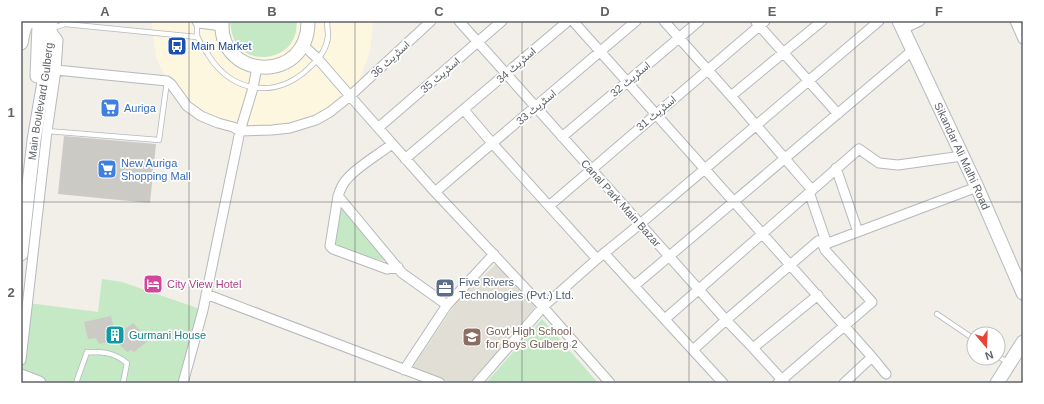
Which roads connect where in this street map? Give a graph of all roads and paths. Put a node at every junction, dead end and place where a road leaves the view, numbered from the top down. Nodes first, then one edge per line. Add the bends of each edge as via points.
1 (33, 21) edge
2 (198, 21) edge
3 (308, 21) edge
4 (327, 21) edge
5 (431, 21) edge
6 (459, 21) edge
7 (502, 21) edge
8 (568, 21) edge
9 (573, 21) edge
10 (636, 21) edge
11 (664, 21) edge
12 (699, 21) edge
13 (822, 21) edge
14 (879, 21) edge
15 (920, 21) edge
16 (1015, 21) edge
17 (222, 23) edge
18 (760, 23) edge
19 (53, 24) edge
20 (901, 25) edge
21 (197, 37) junction
22 (679, 38) junction
23 (1023, 39) edge
24 (478, 42) junction
25 (21, 43) edge
26 (303, 45) junction
27 (913, 50) junction
28 (600, 52) junction
29 (783, 53) junction
30 (318, 59) junction
31 (258, 67) junction
32 (56, 70) junction
33 (708, 70) junction
34 (506, 74) junction
35 (167, 81) junction
36 (809, 81) junction
37 (627, 82) junction
38 (253, 88) junction
39 (350, 96) junction
40 (732, 96) junction
41 (535, 107) junction
42 (464, 110) junction
43 (656, 114) junction
44 (838, 114) junction
45 (757, 125) junction
46 (378, 128) junction
47 (47, 131) junction
48 (240, 131) junction
49 (562, 137) junction
50 (34, 140) junction
51 (492, 143) junction
52 (392, 144) junction
53 (962, 156) junction
54 (785, 158) junction
55 (405, 159) junction
56 (836, 168) junction
57 (705, 169) junction
58 (590, 170) junction
59 (977, 187) junction
60 (811, 191) junction
61 (435, 192) junction
62 (338, 196) junction
63 (734, 201) junction
64 (549, 206) junction
65 (640, 224) junction
66 (858, 232) junction
67 (762, 233) junction
68 (825, 244) junction
69 (21, 254) edge
70 (494, 254) junction
71 (600, 256) junction
72 (669, 256) junction
73 (791, 265) junction
74 (398, 268) junction
75 (634, 286) junction
76 (698, 289) junction
77 (1023, 293) edge
78 (206, 294) junction
79 (818, 295) junction
80 (447, 304) junction
81 (543, 307) junction
82 (937, 314) dead end
83 (665, 319) junction
84 (726, 320) junction
85 (845, 326) junction
86 (966, 334) edge
87 (1023, 342) edge
88 (754, 348) junction
89 (693, 350) junction
90 (872, 357) junction
91 (21, 360) edge
92 (1006, 362) edge
93 (1009, 364) junction
94 (404, 370) junction
95 (886, 374) dead end
96 (21, 376) edge
97 (782, 382) edge
98 (39, 383) edge
99 (76, 383) edge
100 (123, 383) edge
101 (183, 383) edge
102 (440, 383) edge
103 (477, 383) edge
104 (610, 383) edge
105 (723, 383) edge
106 (844, 383) edge
107 (997, 383) edge

1 - 25 street via 26,24
1 - 50 street via 39,25
2 - 17 street
2 - 21 lane
3 - 26 street
4 - 30 lane via 328,37
5 - 39 street, اسٹریٹ 36
6 - 24 street, Canal Park Main Bazar
7 - 24 street, اسٹریٹ 35
8 - 34 street, اسٹریٹ 34
9 - 28 street
10 - 28 street, اسٹریٹ 33
11 - 22 street
12 - 22 street, اسٹریٹ 32
13 - 29 street
14 - 36 street
15 - 20 street
16 - 23 street
17 - 31 street via 226,44 232,52 239,59
18 - 29 street
18 - 33 street, اسٹریٹ 31
19 - 21 lane
19 - 32 street via 58,40
19 - 50 street, Main Boulevard Gulberg
20 - 27 street, Sikandar Ali Malhi Road
21 - 38 lane via 224,74
22 - 33 street
22 - 37 street, اسٹریٹ 32
24 - 34 street, Canal Park Main Bazar
24 - 46 street, اسٹریٹ 35
26 - 30 street
26 - 31 street via 284,63
27 - 44 street
27 - 53 street, Sikandar Ali Malhi Road
28 - 37 street
28 - 41 street, اسٹریٹ 33
29 - 36 street
29 - 40 street
30 - 38 lane via 292,80 276,87
30 - 39 street
31 - 38 street
32 - 35 street
32 - 47 street
33 - 40 street
33 - 43 street, اسٹریٹ 31
34 - 41 street, Canal Park Main Bazar
34 - 42 street, اسٹریٹ 34
35 - 47 lane via 159,140
35 - 48 street via 187,106 201,116
36 - 44 street
36 - 45 street
37 - 43 street
37 - 49 street, اسٹریٹ 32
38 - 48 street
39 - 46 street
39 - 48 street, اسٹریٹ 36 via 316,120 290,128
40 - 45 street
41 - 49 street, Canal Park Main Bazar
41 - 51 street, اسٹریٹ 33
42 - 51 street
42 - 55 street, اسٹریٹ 34
43 - 57 street
43 - 58 street, اسٹریٹ 31
44 - 54 street
45 - 54 street
45 - 57 street
46 - 52 street
47 - 91 street
48 - 78 street
49 - 58 street, Canal Park Main Bazar
50 - 69 street, Main Boulevard Gulberg
51 - 61 street, اسٹریٹ 33
51 - 64 street
52 - 55 street
52 - 62 street via 346,180
53 - 56 street via 898,165 880,163 859,149
53 - 59 street, Sikandar Ali Malhi Road
54 - 60 street
54 - 63 street
55 - 61 street
56 - 60 street
56 - 66 street
57 - 63 street
57 - 65 street
58 - 64 street, اسٹریٹ 31
58 - 65 street, Canal Park Main Bazar
59 - 66 street
59 - 77 street, Sikandar Ali Malhi Road
60 - 67 street
60 - 68 street
61 - 70 street
62 - 74 street
62 - 74 street via 330,246 387,269
63 - 67 street
63 - 72 street
64 - 71 street
65 - 71 street
65 - 72 street, Canal Park Main Bazar
66 - 68 street
67 - 73 street
67 - 76 street
68 - 73 street via 818,241
68 - 85 street via 825,250 872,302
70 - 80 street
70 - 81 street
71 - 75 street
71 - 81 street
72 - 75 street
72 - 76 street, Canal Park Main Bazar
73 - 79 street
73 - 84 street
74 - 80 street
75 - 83 street
76 - 83 street
76 - 84 street, Canal Park Main Bazar
78 - 94 street
78 - 101 street
79 - 85 street
79 - 88 street
80 - 94 street
81 - 103 street
81 - 104 street
82 - 86 lane
83 - 89 street
84 - 88 street, Canal Park Main Bazar
84 - 89 street
85 - 90 street
85 - 97 street
87 - 93 street
88 - 97 street, Canal Park Main Bazar
89 - 105 street
90 - 95 street
90 - 106 street
92 - 93 lane
93 - 107 street
94 - 102 street
96 - 98 street
99 - 100 lane via 87,352 101,352 118,356 127,364

